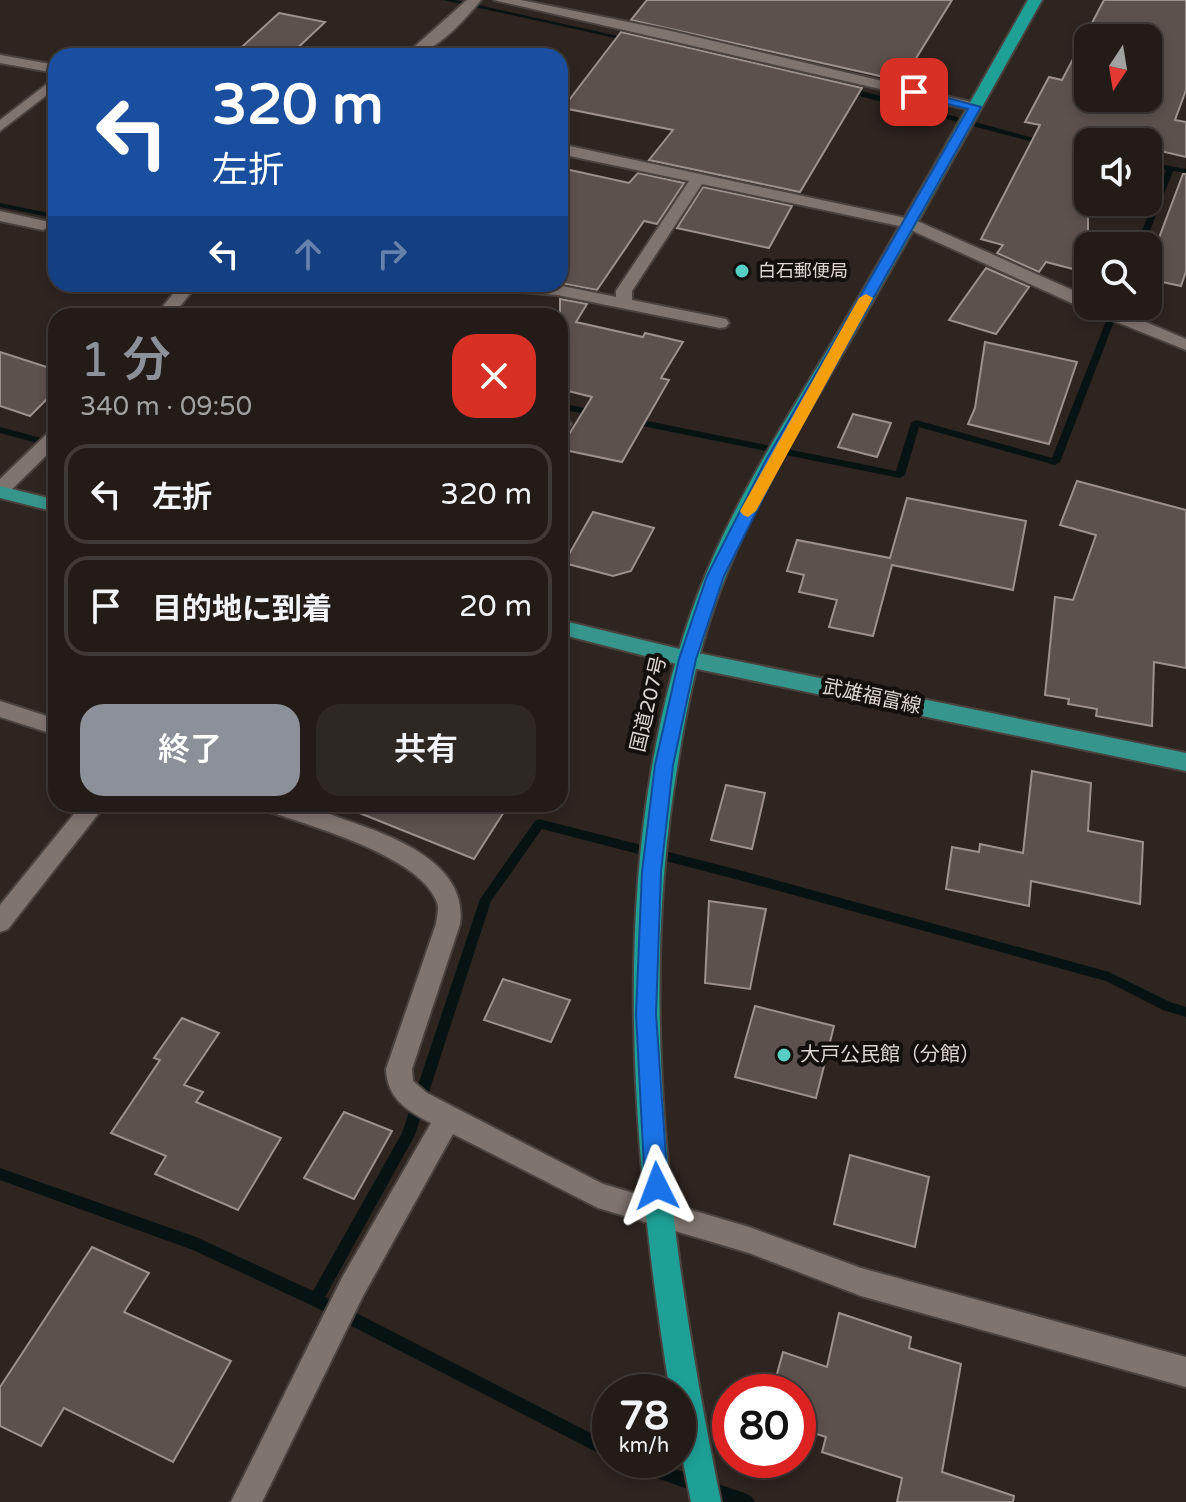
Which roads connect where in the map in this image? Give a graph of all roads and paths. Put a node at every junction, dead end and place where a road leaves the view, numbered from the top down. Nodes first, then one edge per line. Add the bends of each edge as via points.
1 (501, 0) edge
2 (1035, 0) edge
3 (471, 4) edge
4 (420, 48) edge
5 (0, 59) edge
6 (48, 68) edge
7 (48, 88) edge
8 (969, 118) junction
9 (0, 127) edge
10 (568, 153) edge
11 (699, 177) junction
12 (0, 216) edge
13 (909, 223) junction
14 (43, 225) dead end
15 (183, 292) edge
16 (567, 292) edge
17 (1074, 297) edge
18 (624, 304) junction
19 (170, 308) edge
20 (1126, 320) edge
21 (720, 323) dead end
22 (1186, 345) edge
23 (48, 442) edge
24 (0, 491) edge
25 (48, 504) edge
26 (568, 629) edge
27 (688, 659) junction
28 (0, 709) edge
29 (48, 724) edge
30 (1186, 762) edge
31 (89, 812) edge
32 (294, 812) edge
33 (0, 922) edge
34 (438, 1114) junction
35 (658, 1214) junction
36 (1186, 1372) edge
37 (246, 1502) edge
38 (706, 1502) edge

1 - 8 street via 667,34
2 - 8 highway, 国道207号
3 - 4 street
5 - 6 street
7 - 9 street
8 - 13 highway, 国道207号
10 - 11 street
11 - 13 street
11 - 18 street via 624,291
12 - 14 street
13 - 17 street
13 - 27 highway, 国道207号 via 779,451 716,576
15 - 19 street
16 - 18 street
18 - 21 street
20 - 22 street
23 - 24 street
24 - 25 main road
26 - 27 main road, 武雄福富線
27 - 30 main road, 武雄福富線
27 - 35 highway, 国道207号 via 664,765 651,872 646,1014
28 - 29 street
31 - 33 street
32 - 34 street via 385,845 425,867 449,900 448,924 398,1083
34 - 35 street via 598,1195
34 - 37 street
35 - 36 street via 749,1240 861,1282
35 - 38 highway, 国道207号

